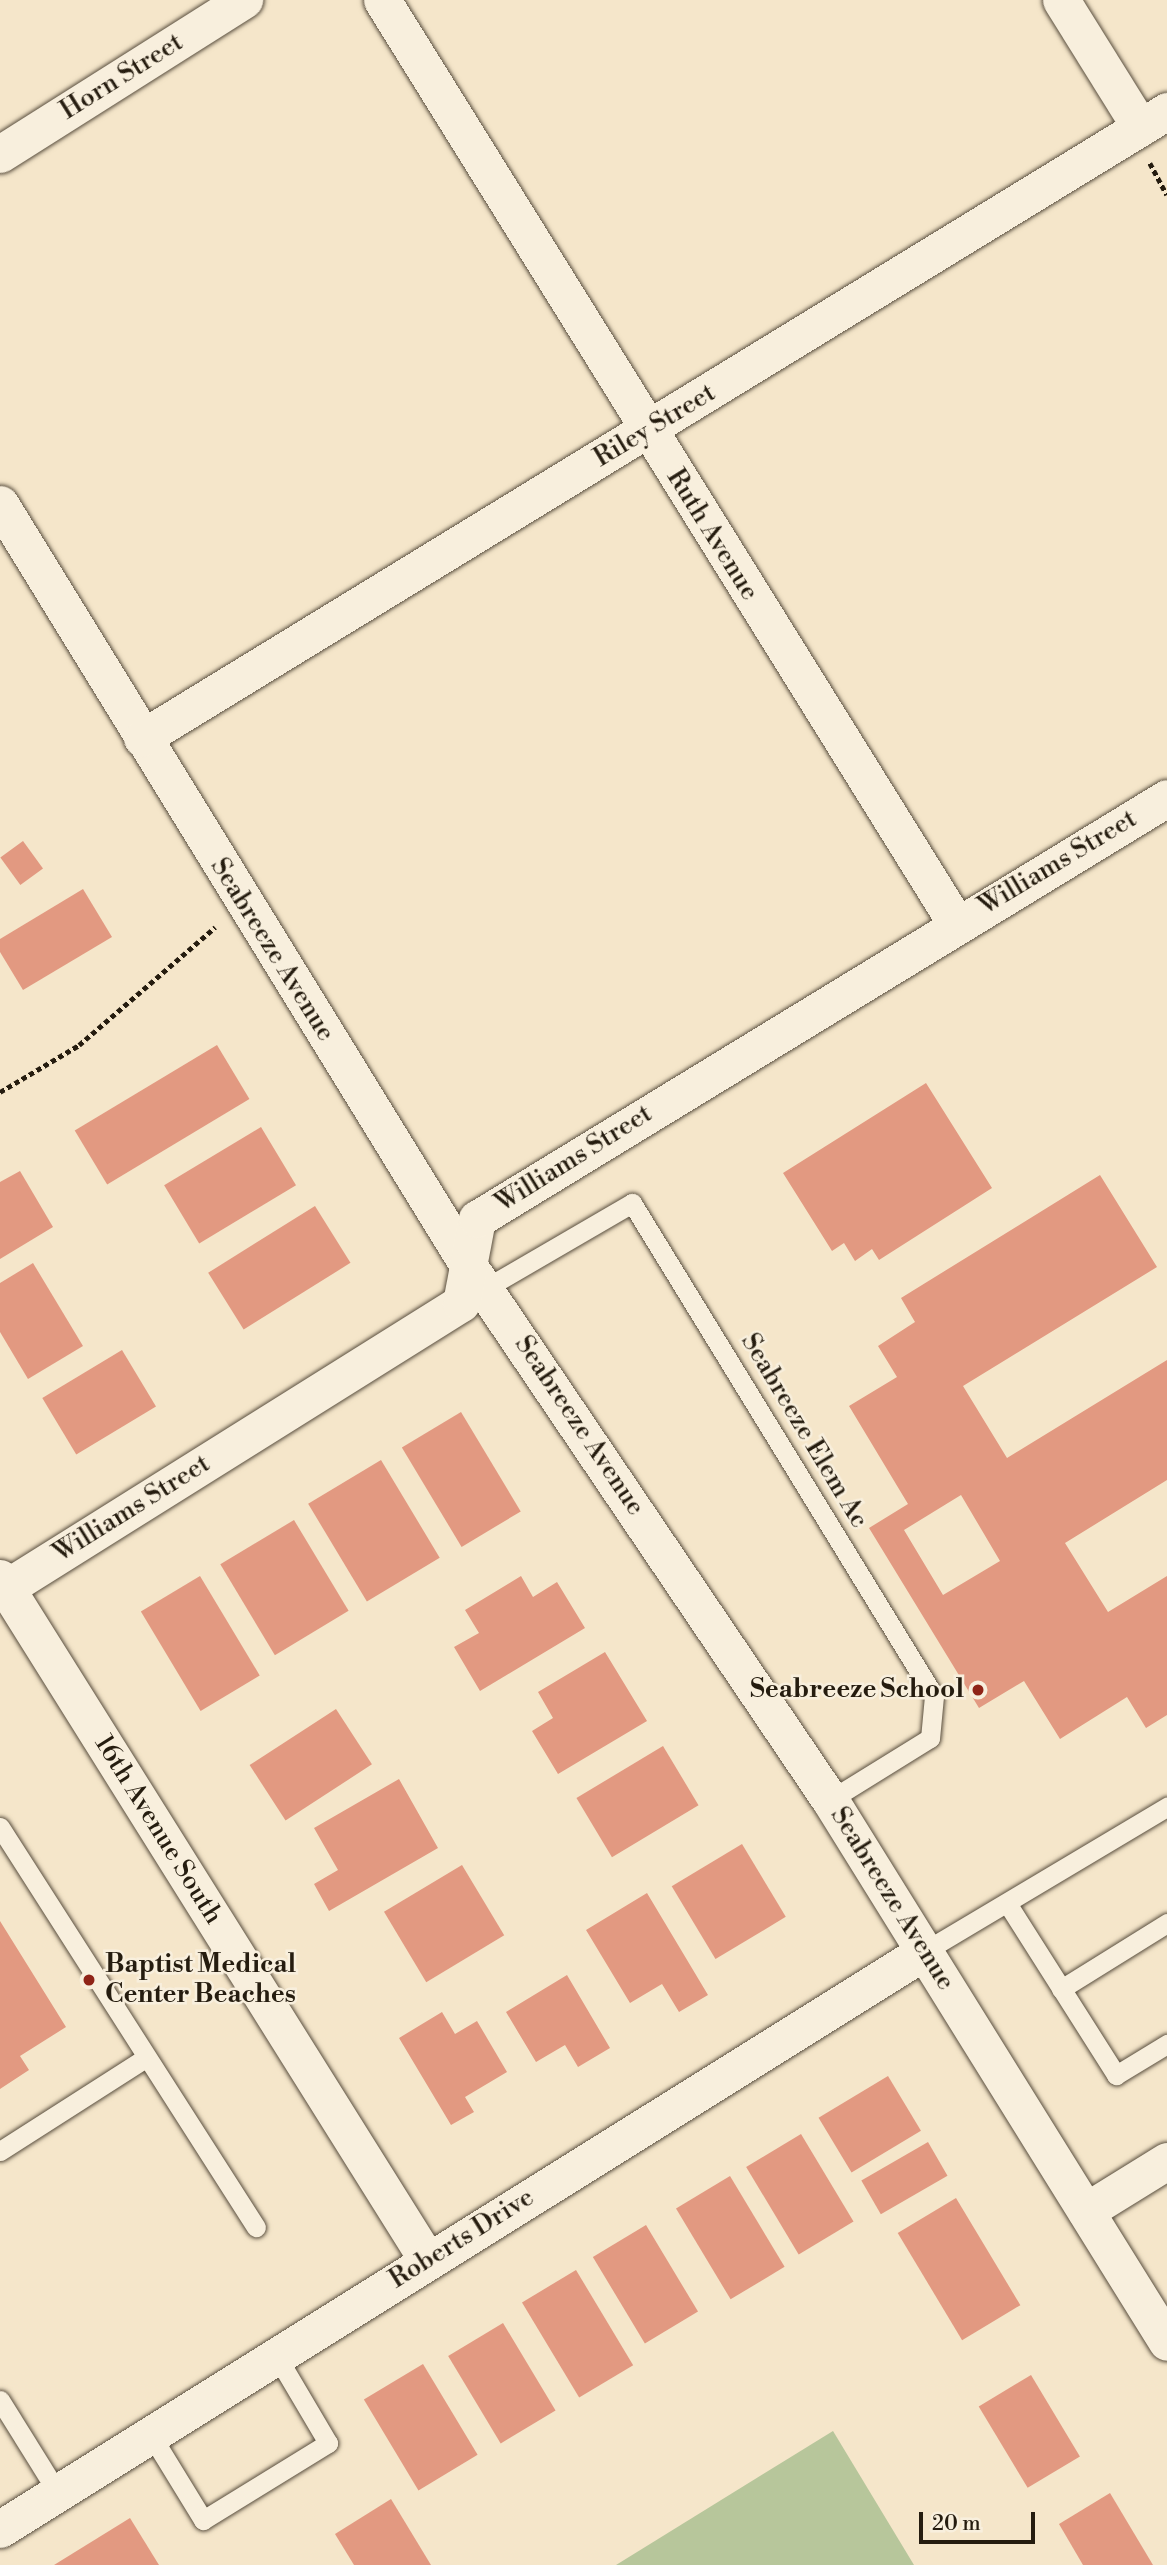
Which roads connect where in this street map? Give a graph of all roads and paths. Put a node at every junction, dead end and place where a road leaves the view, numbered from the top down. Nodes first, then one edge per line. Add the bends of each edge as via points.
1 (244, 0) edge
2 (382, 0) edge
3 (1061, 0) edge
4 (1154, 119) edge
5 (0, 154) edge
6 (646, 431) junction
7 (0, 505) edge
8 (142, 738) junction
9 (1167, 797) edge
10 (243, 904) junction
11 (957, 925) junction
12 (0, 1092) edge
13 (477, 1277) junction
14 (2, 1586) edge
15 (830, 1800) junction
16 (1167, 1807) edge
17 (0, 1827) edge
18 (1007, 1903) junction
19 (1167, 1923) edge
20 (925, 1951) junction
21 (1061, 1989) junction
22 (1167, 2044) edge
23 (147, 2057) junction
24 (0, 2151) edge
25 (1167, 2161) edge
26 (1086, 2211) junction
27 (256, 2227) dead end
28 (428, 2261) junction
29 (1162, 2323) edge
30 (276, 2356) junction
31 (0, 2400) edge
32 (151, 2435) junction
33 (58, 2493) junction
34 (0, 2529) edge

1 - 5 street, Horn Street
2 - 6 street, Ruth Avenue
3 - 4 street
4 - 6 street, Riley Street
6 - 8 street, Riley Street
6 - 11 street, Ruth Avenue
7 - 8 street, Seabreeze Avenue
8 - 10 street, Seabreeze Avenue
9 - 11 street, Williams Street
10 - 12 path via 79,1045
10 - 13 street, Seabreeze Avenue
11 - 13 street, Williams Street via 477,1219
13 - 14 street, Williams Street via 461,1303
13 - 15 street, Seabreeze Avenue
13 - 15 lane, Seabreeze Elem Ac via 632,1203 934,1696 930,1738
14 - 28 street, 16th Avenue South
15 - 20 street, Seabreeze Avenue
16 - 18 lane
17 - 23 lane
18 - 20 lane
18 - 21 lane
19 - 21 lane
20 - 26 street, Seabreeze Avenue
20 - 28 street, Roberts Drive
21 - 22 lane via 1116,2075
23 - 24 lane
23 - 27 lane
25 - 26 street
26 - 29 street, Seabreeze Avenue
28 - 30 street, Roberts Drive
30 - 32 street, Roberts Drive
30 - 32 lane via 328,2443 203,2520
31 - 33 lane
32 - 33 street, Roberts Drive
33 - 34 street, Roberts Drive

